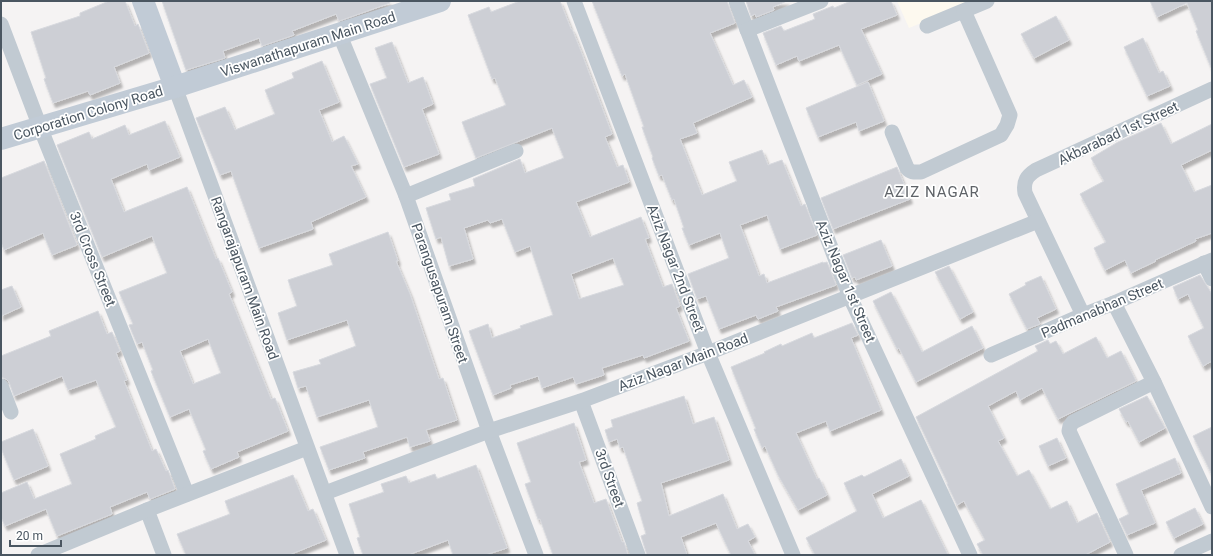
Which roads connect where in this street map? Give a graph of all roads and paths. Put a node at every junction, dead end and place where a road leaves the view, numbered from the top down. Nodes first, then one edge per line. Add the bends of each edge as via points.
1 (143, 1) edge
2 (440, 1) edge
3 (574, 1) edge
4 (736, 1) edge
5 (821, 1) edge
6 (987, 1) edge
7 (964, 11) junction
8 (1, 24) edge
9 (927, 26) dead end
10 (747, 30) junction
11 (340, 33) junction
12 (175, 87) junction
13 (1212, 90) edge
14 (40, 127) junction
15 (892, 132) dead end
16 (1, 139) edge
17 (516, 151) dead end
18 (406, 196) junction
19 (1038, 221) junction
20 (1208, 261) edge
21 (1212, 279) edge
22 (850, 297) junction
23 (1114, 303) junction
24 (1083, 315) junction
25 (708, 353) junction
26 (991, 355) dead end
27 (1154, 382) junction
28 (1, 386) edge
29 (581, 401) junction
30 (11, 412) dead end
31 (488, 431) junction
32 (307, 448) junction
33 (325, 493) junction
34 (187, 494) junction
35 (1212, 507) edge
36 (147, 510) junction
37 (1212, 540) edge
38 (38, 555) edge
39 (164, 555) edge
40 (347, 555) edge
41 (536, 555) edge
42 (638, 555) edge
43 (793, 555) edge
44 (970, 555) edge
45 (1126, 555) edge
46 (1181, 555) edge

1 - 12 main road, Rangarajapuram Main Road
2 - 11 main road, Viswanathapuram Main Road
3 - 25 street, Aziz Nagar 2nd Street
4 - 10 street, Aziz Nagar 1st Street
5 - 10 street
6 - 7 street
7 - 9 street
7 - 15 street via 1010,115 1007,125 1001,135 921,172 910,171 907,168
8 - 14 street, 3rd Cross Street
10 - 22 street, Aziz Nagar 1st Street
11 - 12 main road, Viswanathapuram Main Road
11 - 18 street, Parangusapuram Street
12 - 14 main road, Corporation Colony Road
12 - 32 street, Rangarajapuram Main Road
13 - 19 street, Akbarabad 1st Street via 1036,170 1026,179 1024,193
14 - 16 main road, Corporation Colony Road
14 - 34 street, 3rd Cross Street
17 - 18 street
18 - 31 street, Parangusapuram Street
19 - 22 street, Aziz Nagar Main Road
19 - 24 street
20 - 21 street
20 - 23 street, Padmanabhan Street
22 - 25 street, Aziz Nagar Main Road
22 - 44 street, Aziz Nagar 1st Street
23 - 24 street, Padmanabhan Street
23 - 27 street
24 - 26 street, Padmanabhan Street
25 - 29 street, Aziz Nagar Main Road
25 - 43 street, Aziz Nagar 2nd Street
27 - 35 street
27 - 45 street via 1073,422 1069,431
28 - 30 street
29 - 31 street, Aziz Nagar Main Road
29 - 42 street, 3rd Street
31 - 33 street, Aziz Nagar Main Road
31 - 41 street, Parangusapuram Street
32 - 33 street, Rangarajapuram Main Road
32 - 34 street
33 - 40 street, Rangarajapuram Main Road
34 - 36 street
36 - 38 street
36 - 39 street
37 - 46 street

